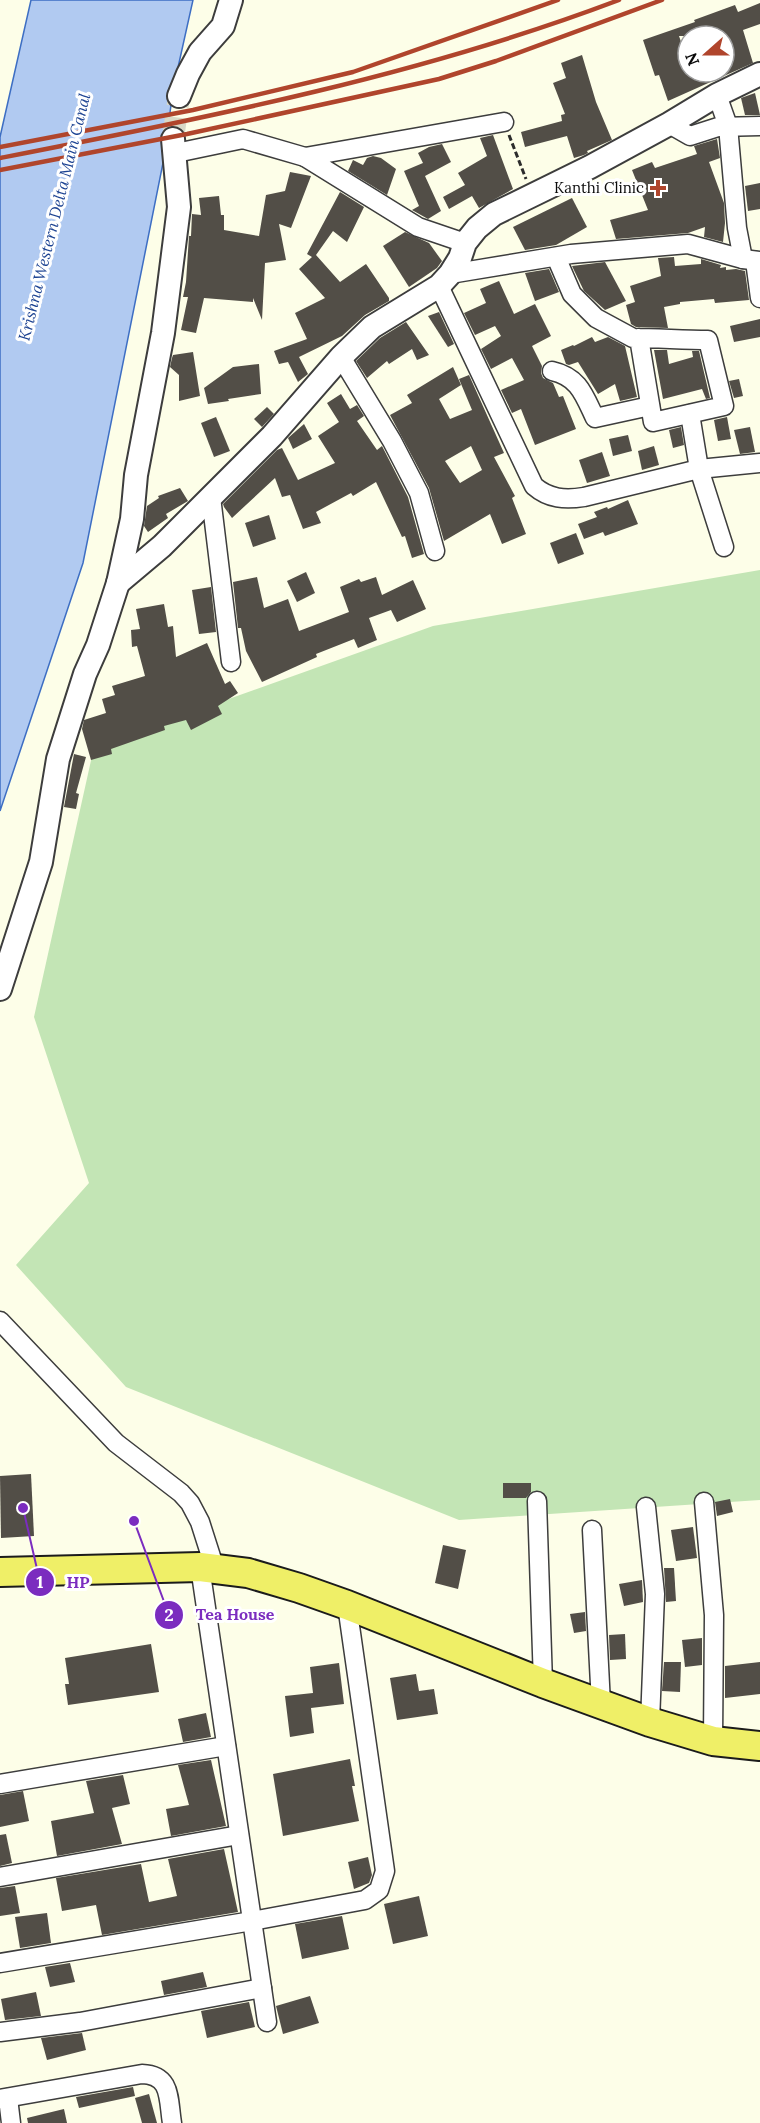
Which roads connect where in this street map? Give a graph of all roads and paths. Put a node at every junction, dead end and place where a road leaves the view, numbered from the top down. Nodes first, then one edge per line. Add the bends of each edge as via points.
1 (231, 0) edge
2 (760, 74) edge
3 (717, 95) junction
4 (179, 96) tunnel mouth
5 (504, 122) joint
6 (669, 124) junction
7 (728, 126) junction
8 (760, 126) edge
9 (175, 146) joint
10 (305, 157) junction
11 (532, 195) junction
12 (465, 243) junction
13 (556, 257) junction
14 (753, 260) edge
15 (444, 280) junction
16 (760, 298) edge
17 (639, 338) junction
18 (341, 357) junction
19 (552, 371) dead end
20 (651, 406) junction
21 (690, 414) junction
22 (760, 463) edge
23 (699, 469) junction
24 (210, 497) junction
25 (724, 547) dead end
26 (435, 550) dead end
27 (118, 583) junction
28 (231, 663) dead end
29 (0, 989) edge
30 (0, 1321) edge
31 (537, 1501) dead end
32 (704, 1502) dead end
33 (646, 1507) dead end
34 (592, 1530) dead end
35 (207, 1568) junction
36 (0, 1572) edge
37 (347, 1605) junction
38 (543, 1683) junction
39 (602, 1704) junction
40 (650, 1722) junction
41 (713, 1741) junction
42 (226, 1746) junction
43 (760, 1746) edge
44 (0, 1784) edge
45 (239, 1835) junction
46 (0, 1877) edge
47 (252, 1921) junction
48 (0, 1963) edge
49 (262, 1988) junction
50 (267, 2022) dead end
51 (0, 2032) edge
52 (4, 2099) edge
53 (11, 2123) edge
54 (172, 2123) edge

1 - 4 street via 223,26 200,52
2 - 3 street
3 - 6 street
3 - 7 street
5 - 10 street
5 - 11 path
6 - 7 street via 690,136
6 - 11 street
7 - 8 street
7 - 14 street via 737,228
9 - 10 street via 243,139
9 - 27 street via 179,207 164,333
10 - 12 street via 418,227
11 - 12 street via 494,214
12 - 15 street via 460,258
13 - 14 street via 688,244
13 - 15 street
13 - 17 street via 572,294 596,318
14 - 16 street
15 - 18 street via 372,327
15 - 23 street via 534,486 540,491 559,498 584,497
17 - 20 street
17 - 21 street via 708,340 724,406
18 - 24 street via 272,436
18 - 26 street via 419,493
19 - 20 street via 579,385 595,418
20 - 21 street via 653,422
21 - 23 street
22 - 23 street
23 - 25 street
24 - 27 street via 162,546
24 - 28 street
27 - 29 street via 58,759 41,862
30 - 35 street via 116,1443 190,1503 200,1522
31 - 38 street
32 - 41 street via 714,1615
33 - 40 street via 655,1594
34 - 39 street
35 - 36 main road
35 - 37 main road via 248,1573
35 - 42 street
37 - 38 main road
37 - 47 street via 385,1871 379,1890 365,1900
38 - 39 main road
39 - 40 main road
40 - 41 main road
41 - 43 main road
42 - 44 street
42 - 45 street
45 - 46 street
45 - 47 street
47 - 48 street
47 - 49 street
49 - 50 street
49 - 51 street via 80,2022
52 - 53 street
52 - 54 street via 153,2074 162,2079 167,2089

